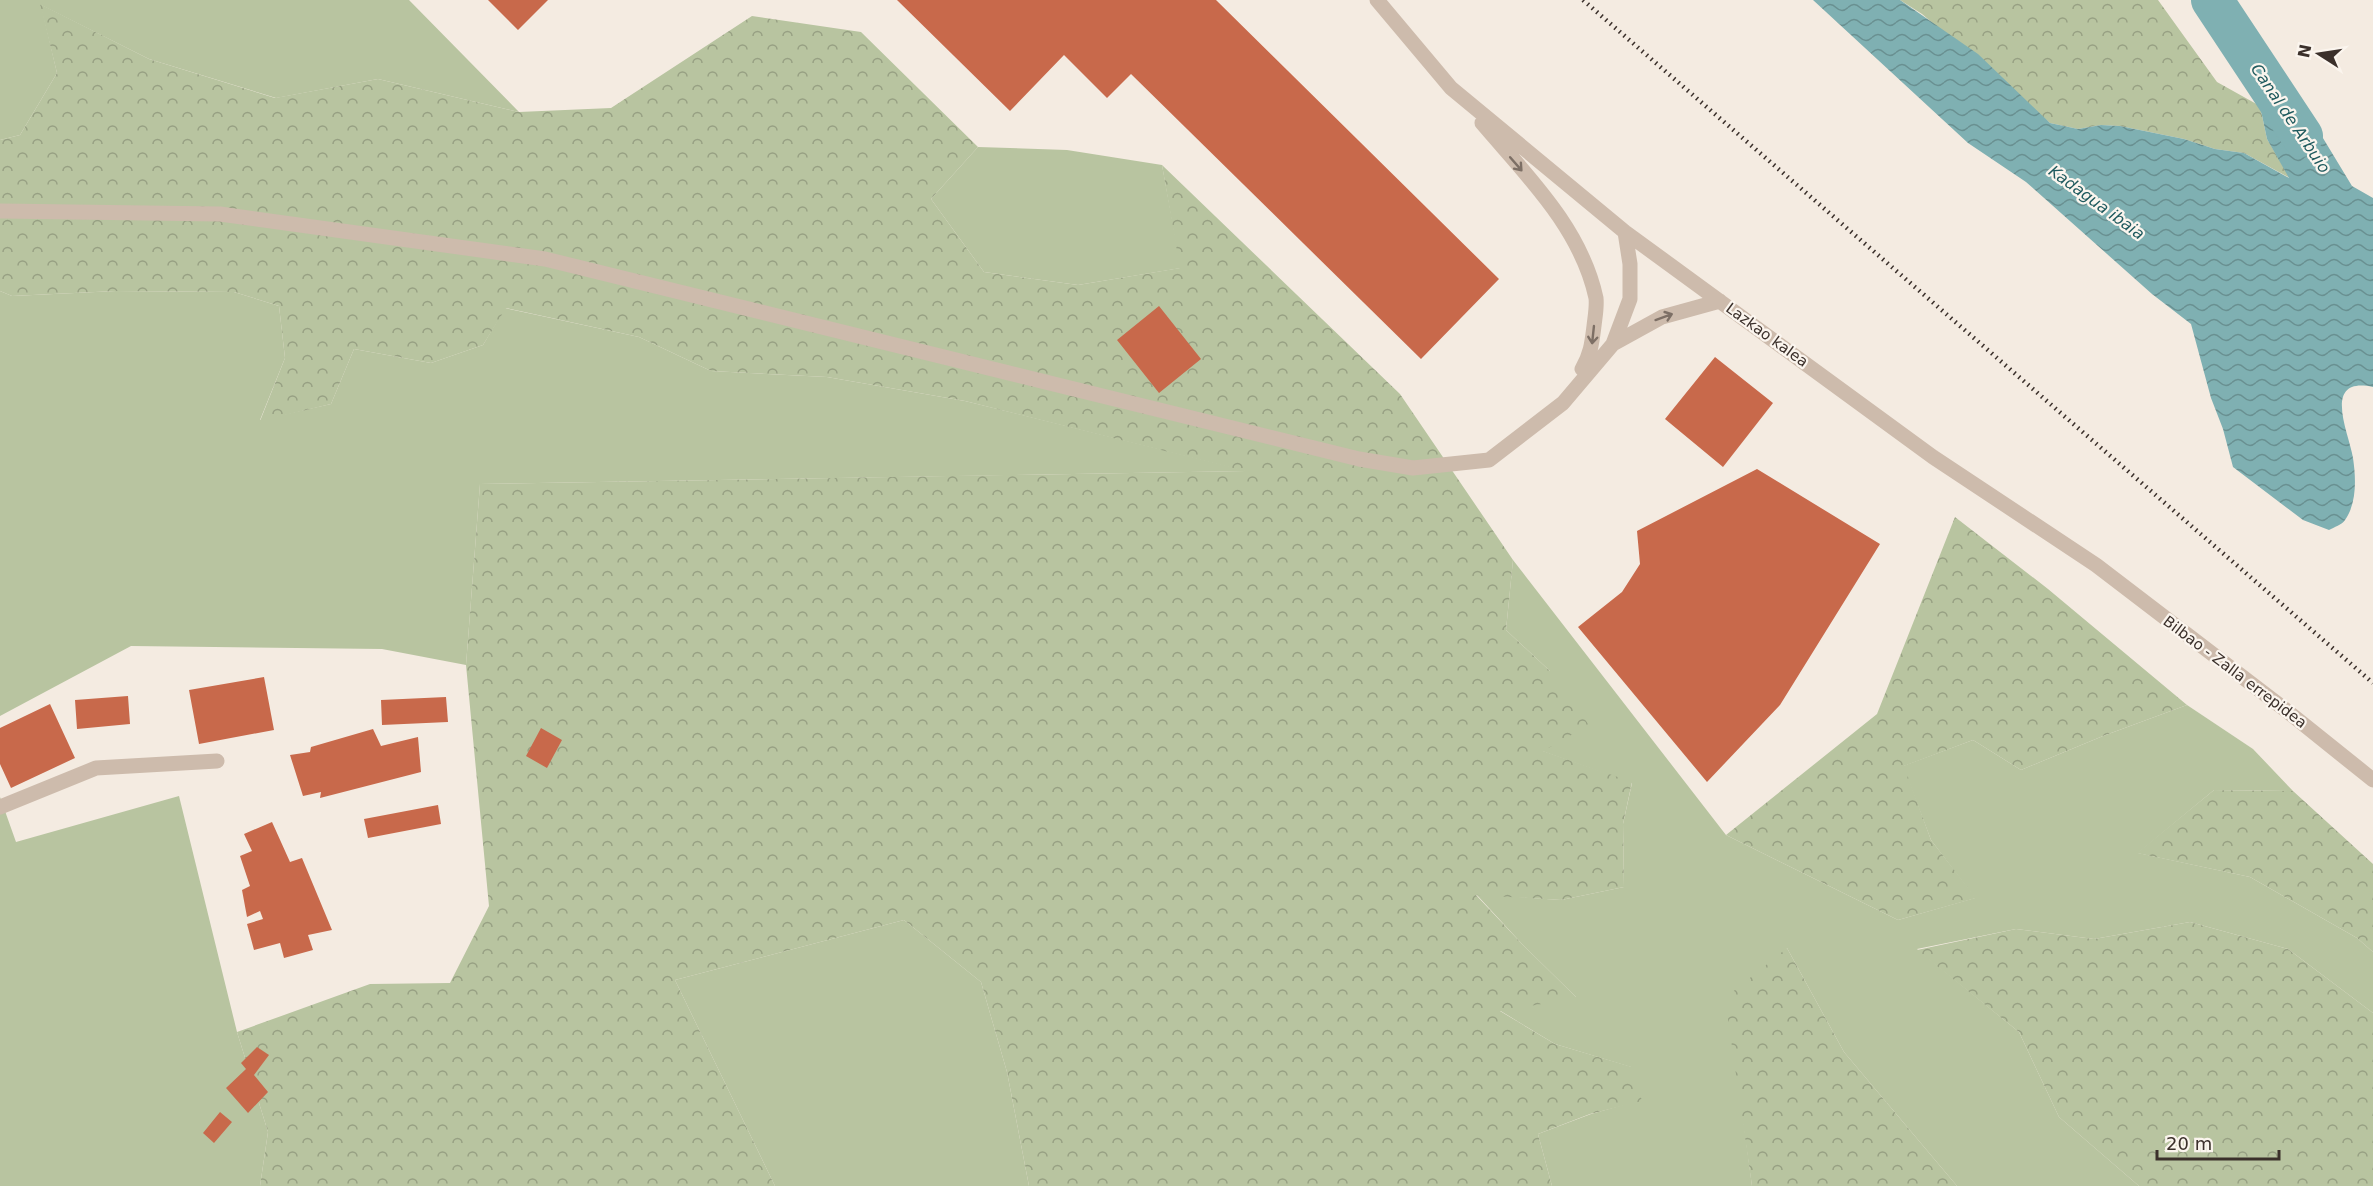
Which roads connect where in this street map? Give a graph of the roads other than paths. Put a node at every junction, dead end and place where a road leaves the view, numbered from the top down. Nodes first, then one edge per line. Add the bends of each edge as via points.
1 (1377, 0) edge
2 (1451, 88) junction
3 (0, 211) edge
4 (1625, 232) junction
5 (1720, 301) junction
6 (1613, 344) junction
7 (1563, 403) junction
8 (2096, 566) joint
9 (217, 761) dead end
10 (2373, 780) edge
11 (0, 807) edge

1 - 2 street, Lazkao kalea
2 - 4 street, Lazkao kalea
2 -> 7 street, Lazkao kalea via 1541,193 1570,232 1586,267 1596,300 1591,354
3 - 7 street via 220,214 545,259 1359,459 1413,468 1490,460
4 - 5 street, Lazkao kalea
4 - 6 street via 1630,299
6 -> 5 street via 1662,317
5 - 8 street, Lazkao kalea via 1933,457
6 - 7 street
8 - 10 street, Bilbao - Zalla errepidea
9 - 11 street via 96,768

